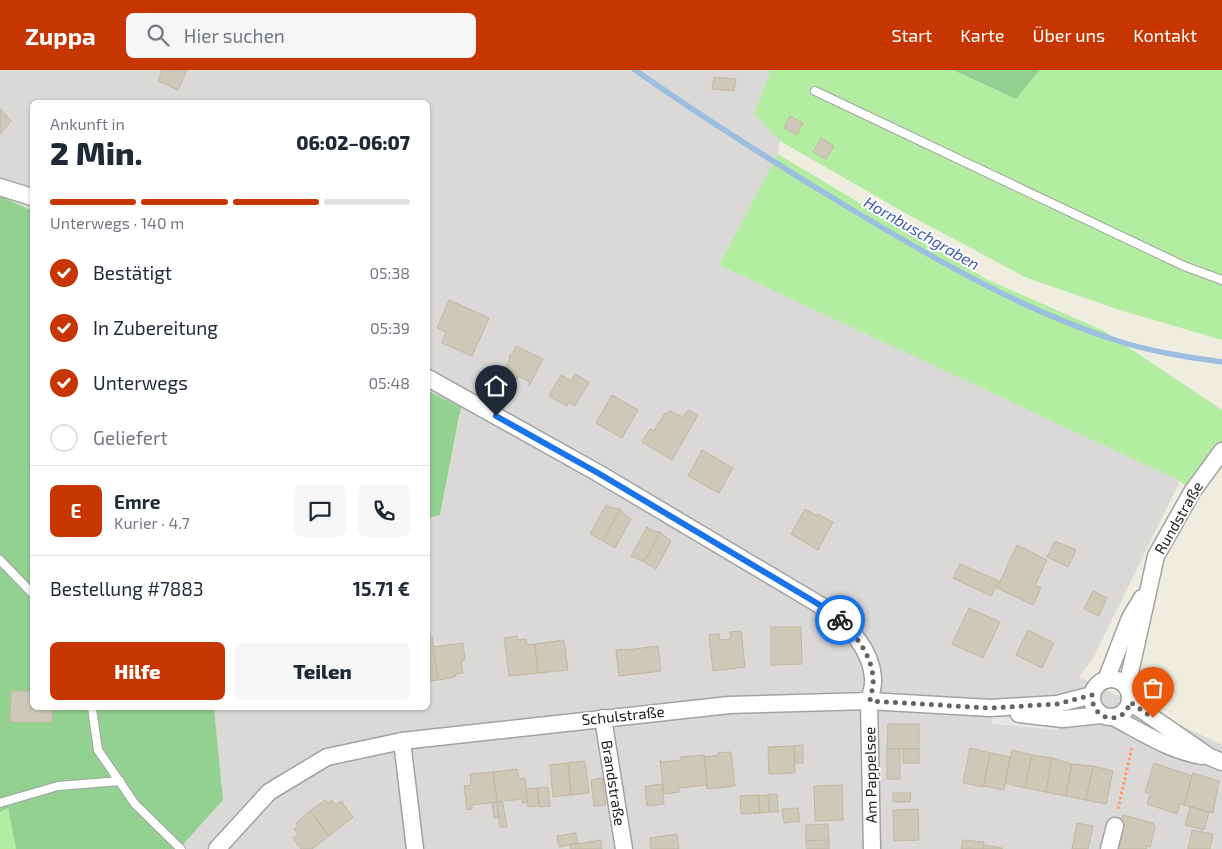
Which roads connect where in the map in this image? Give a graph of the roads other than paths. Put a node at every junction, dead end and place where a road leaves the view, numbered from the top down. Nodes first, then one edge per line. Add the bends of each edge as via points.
1 (815, 91) dead end
2 (0, 187) edge
3 (30, 196) edge
4 (1222, 280) edge
5 (430, 379) edge
6 (1222, 451) edge
7 (0, 560) edge
8 (1147, 589) junction
9 (30, 591) edge
10 (1106, 680) junction
11 (1128, 694) junction
12 (1092, 695) junction
13 (870, 701) junction
14 (990, 708) junction
15 (92, 710) edge
16 (1107, 716) junction
17 (603, 718) junction
18 (402, 741) junction
19 (1216, 760) edge
20 (120, 781) junction
21 (0, 803) edge
22 (1115, 826) road end
23 (181, 849) edge
24 (217, 849) edge
25 (415, 849) edge
26 (624, 849) edge
27 (872, 849) edge
28 (1109, 849) edge

1 - 4 lane via 1184,266
2 - 3 street
5 - 13 street, Am Pappelsee via 598,473 830,611 852,632 866,652 874,678
6 - 8 street, Rundstraße via 1192,492 1156,556
7 - 9 lane
8 - 10 street, Rundstraße via 1130,618
8 - 11 street, Rundstraße
10 - 11 street via 1116,679
10 - 12 street via 1098,684
11 - 16 street via 1127,711 1122,715
11 - 19 street
12 - 14 street, Schulstraße via 1057,704
12 - 16 street via 1094,707
13 - 14 street, Schulstraße
13 - 17 street, Schulstraße via 729,705
13 - 27 street, Am Pappelsee
14 - 16 street, Schulstraße via 1063,718
15 - 20 lane via 98,750
16 - 19 street via 1162,744
17 - 18 street, Schulstraße
17 - 26 street, Brandstraße
18 - 24 street, Schulstraße via 327,756 269,792
18 - 25 street
20 - 21 lane via 58,786
20 - 23 lane via 134,804
22 - 28 street

